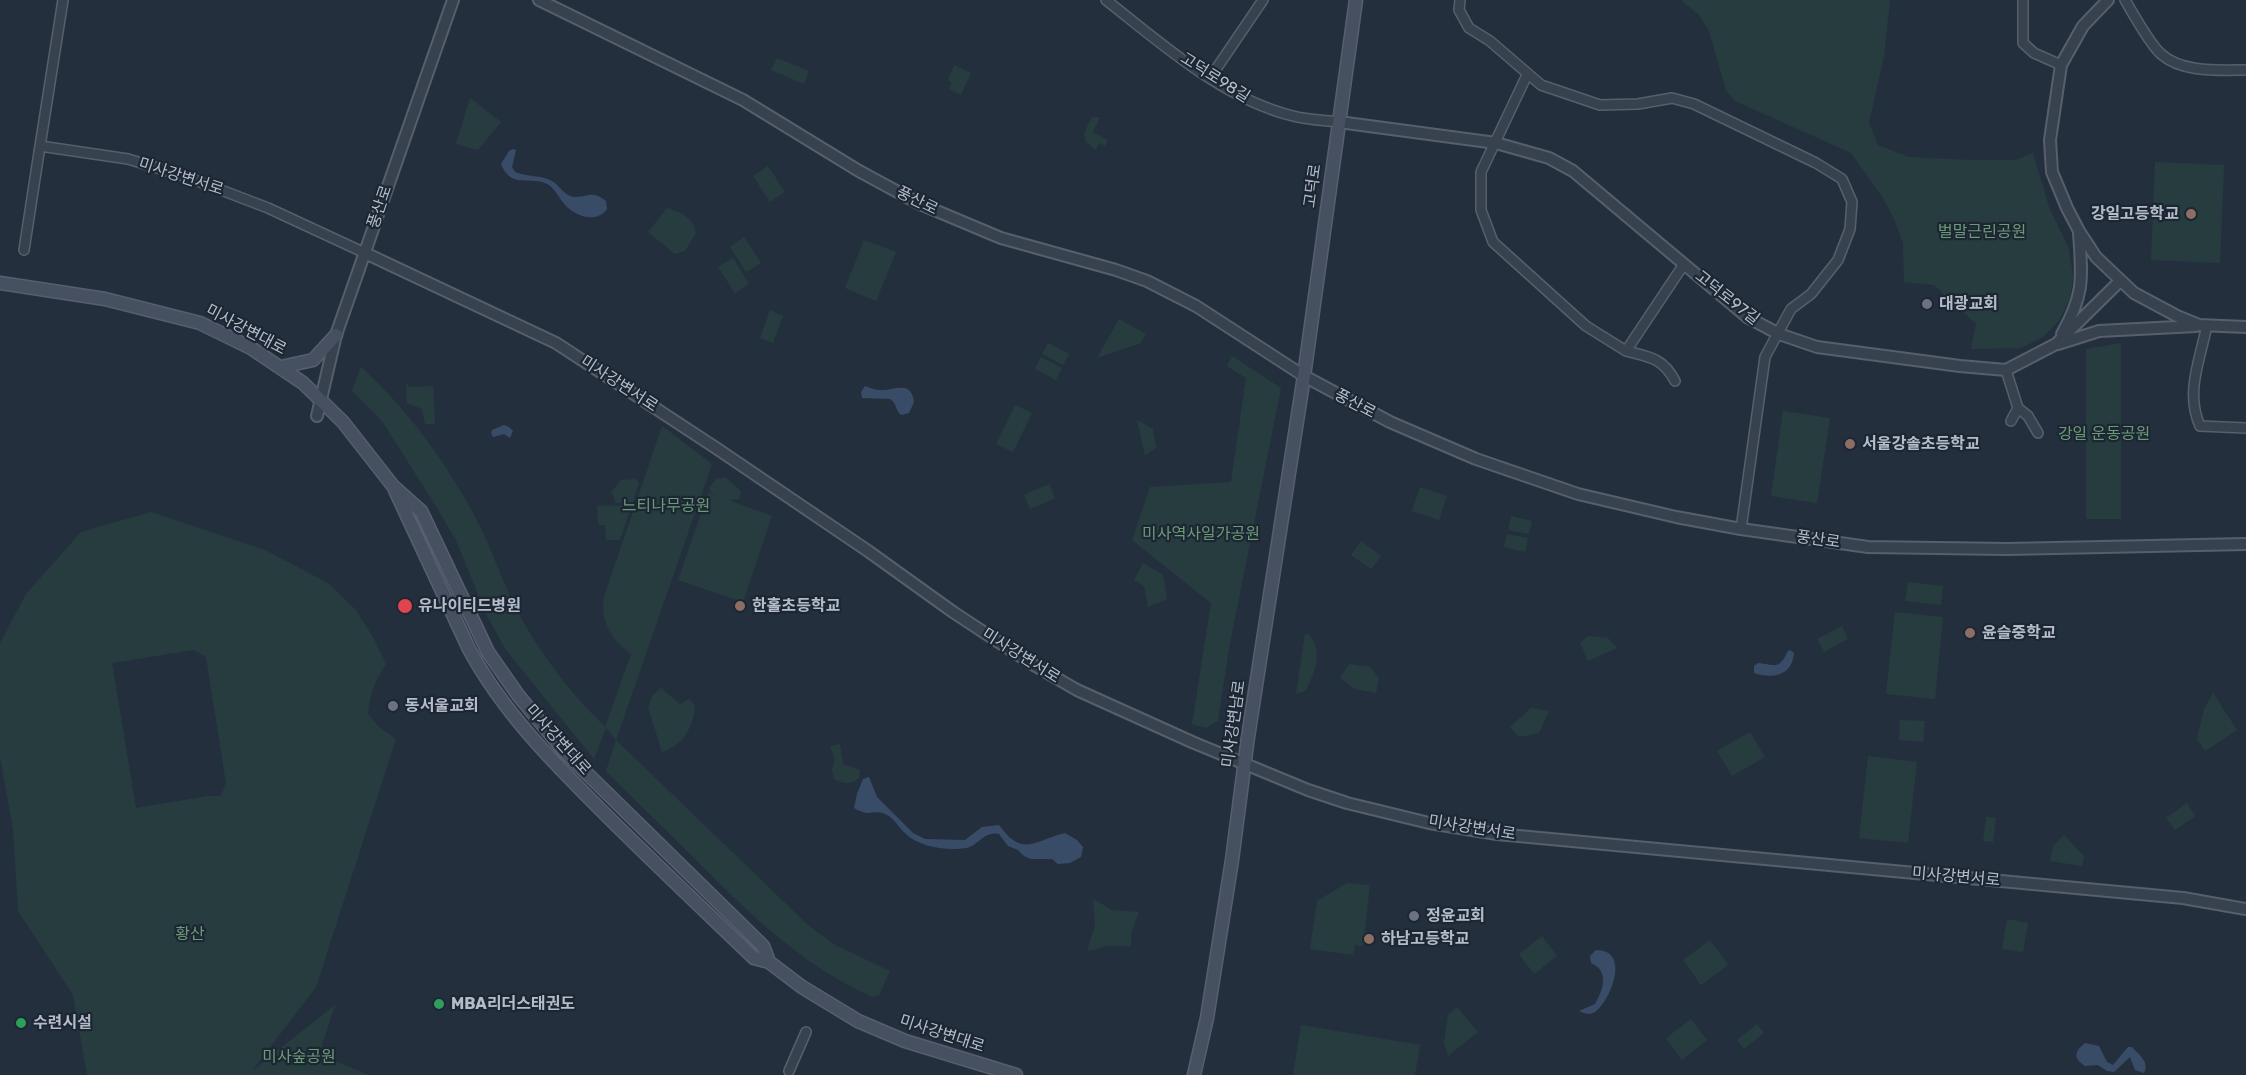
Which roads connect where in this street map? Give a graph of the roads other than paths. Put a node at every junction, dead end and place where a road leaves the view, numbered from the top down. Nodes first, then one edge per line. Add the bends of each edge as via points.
1 (63, 0) edge
2 (453, 0) edge
3 (539, 0) edge
4 (1106, 0) edge
5 (1263, 0) edge
6 (1356, 0) edge
7 (1460, 0) edge
8 (2023, 0) edge
9 (2108, 0) edge
10 (2125, 0) edge
11 (2061, 65) junction
12 (2246, 70) edge
13 (1527, 75) junction
14 (1210, 78) junction
15 (1339, 122) junction
16 (1496, 143) junction
17 (40, 146) junction
18 (2079, 231) junction
19 (24, 250) dead end
20 (365, 253) junction
21 (1684, 264) junction
22 (2120, 281) junction
23 (0, 284) edge
24 (2203, 325) junction
25 (2246, 327) edge
26 (1779, 334) junction
27 (336, 335) junction
28 (2056, 344) junction
29 (1626, 351) junction
30 (281, 367) junction
31 (2006, 370) junction
32 (1304, 376) junction
33 (1675, 381) dead end
34 (321, 401) junction
35 (2018, 408) junction
36 (317, 416) dead end
37 (2011, 421) dead end
38 (2246, 428) edge
39 (2038, 433) dead end
40 (1741, 529) junction
41 (2246, 544) edge
42 (1245, 764) junction
43 (2246, 909) edge
44 (806, 1032) dead end
45 (789, 1071) dead end
46 (1016, 1075) edge
47 (1194, 1075) edge

1 - 17 street
2 - 20 street, 풍산로
3 - 32 street, 풍산로 via 743,100 920,204 1001,238 1116,270 1173,293
4 - 14 street, 고덕로98길
5 - 14 street
6 - 15 main road, 고덕로
7 - 13 street via 1459,10 1469,28 1490,41
8 - 11 street via 2023,43 2034,53
9 - 11 street via 2083,26
10 - 12 street via 2159,53 2172,62 2193,68
11 - 18 street via 2050,140 2052,172
13 - 16 street
13 - 26 street via 1541,85 1600,105 1672,99 1694,104 1842,179 1852,202 1850,229 1838,260 1810,294 1791,309
14 - 15 street, 고덕로98길 via 1277,112
15 - 16 street, 고덕로97길
15 - 32 main road, 고덕로
16 - 21 street, 고덕로97길 via 1549,158 1572,171
16 - 29 street via 1481,172 1481,210 1493,242 1586,326
17 - 19 street
17 - 20 street, 미사강변서로 via 128,159 187,177 268,208
18 - 22 street via 2096,257
18 - 28 street via 2082,280 2074,312
20 - 27 street, 풍산로
20 - 42 street, 미사강변서로 via 556,343 1056,679
21 - 26 street, 고덕로97길 via 1747,317
21 - 29 street
22 - 24 street via 2149,303
22 - 28 street
23 - 30 main road, 미사강변대로 via 105,299 178,316 251,348
24 - 25 street
24 - 28 street via 2099,331
24 - 38 street via 2192,392 2193,411 2200,426
26 - 31 street, 고덕로97길 via 1817,347
26 - 40 street via 1766,357
27 - 30 main road via 314,360
27 - 34 street, 풍산로
28 - 31 street
29 - 33 street via 1652,357 1668,368
30 - 34 main road, 미사강변대로
31 - 35 street
32 - 40 street, 풍산로 via 1389,422 1530,478 1619,504
32 - 42 main road, 미사강변남로
34 - 36 street, 풍산로
34 - 46 main road, 미사강변대로 via 343,422 393,486 421,511 488,652 518,695 564,751 763,946 769,962 858,1021 905,1041
35 - 37 street
35 - 39 street
40 - 41 street, 풍산로 via 1868,547 1923,549
42 - 43 street, 미사강변서로 via 1347,803 1497,834 2183,898
42 - 47 main road, 미사강변남로 via 1207,1018
44 - 45 street

